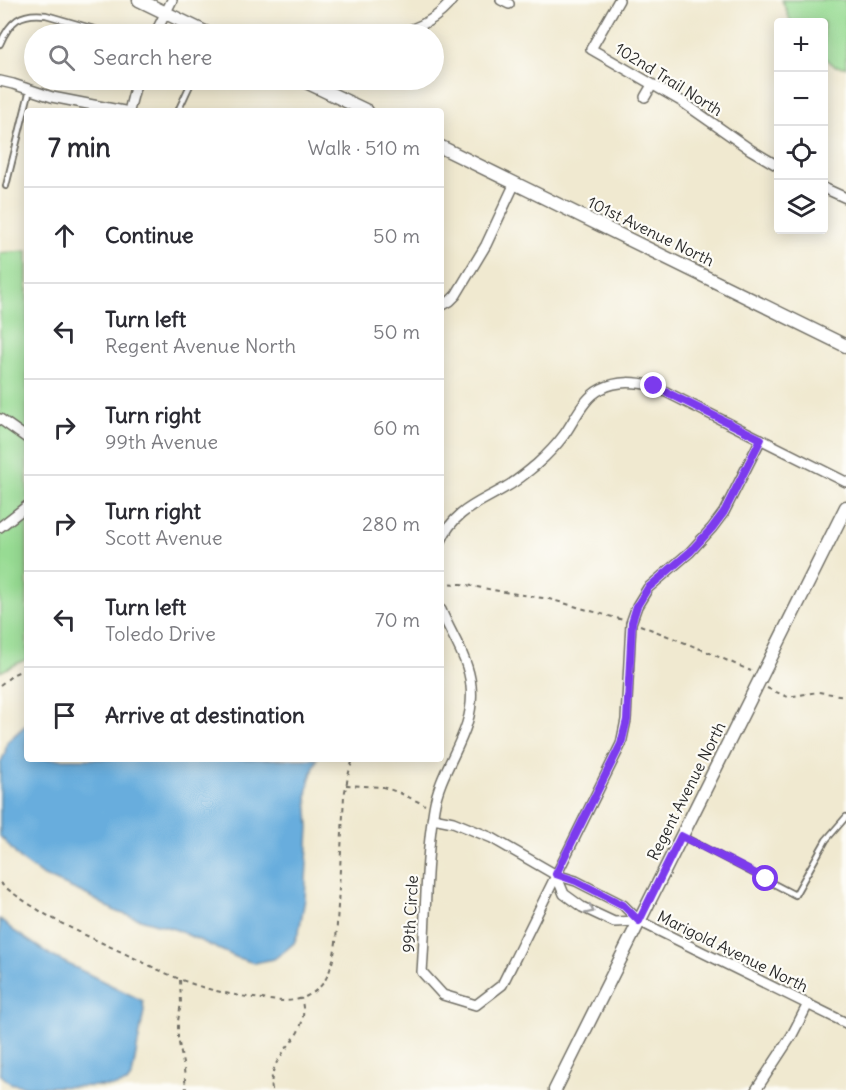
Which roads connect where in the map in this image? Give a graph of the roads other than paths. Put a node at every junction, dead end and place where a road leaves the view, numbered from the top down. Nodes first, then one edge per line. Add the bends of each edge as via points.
1 (140, 0) edge
2 (172, 0) edge
3 (453, 0) edge
4 (619, 0) edge
5 (166, 13) junction
6 (77, 24) edge
7 (160, 24) edge
8 (189, 24) edge
9 (422, 24) edge
10 (0, 44) edge
11 (0, 81) edge
12 (652, 85) junction
13 (24, 87) edge
14 (30, 90) edge
15 (33, 90) edge
16 (134, 90) edge
17 (188, 90) edge
18 (323, 90) edge
19 (645, 97) dead end
20 (25, 108) edge
21 (89, 108) edge
22 (130, 108) edge
23 (179, 108) edge
24 (361, 108) edge
25 (24, 113) edge
26 (444, 148) edge
27 (774, 163) edge
28 (515, 183) junction
29 (6, 186) dead end
30 (828, 190) edge
31 (846, 198) edge
32 (444, 305) edge
33 (846, 346) edge
34 (0, 419) edge
35 (24, 436) edge
36 (761, 439) junction
37 (846, 482) edge
38 (846, 507) edge
39 (24, 508) edge
40 (0, 527) edge
41 (444, 536) edge
42 (444, 617) edge
43 (433, 813) junction
44 (846, 817) edge
45 (681, 836) junction
46 (556, 874) junction
47 (639, 921) junction
48 (808, 1004) junction
49 (846, 1023) edge
50 (555, 1090) edge
51 (756, 1090) edge

1 - 5 street
2 - 5 street
3 - 9 street
4 - 12 street, 102nd Trail North via 591,49
5 - 7 street
5 - 8 street
6 - 10 lane via 46,15 25,16 14,21
11 - 13 street
12 - 19 street
12 - 27 street, 102nd Trail North
14 - 20 lane
15 - 21 street
16 - 22 street
17 - 23 lane
18 - 24 street
25 - 29 lane
26 - 28 street, 101st Avenue North
28 - 32 street via 486,245 456,296
28 - 33 street, 101st Avenue North
30 - 31 street
34 - 35 street
36 - 37 street
36 - 41 street via 654,386 638,382 611,385 589,398 550,452 520,478 461,513
36 - 46 street via 724,512 690,552 648,588 637,606 632,622 627,720 621,744
38 - 45 street, Regent Avenue North
39 - 40 street
42 - 43 street via 468,672 471,701 465,731 442,778
43 - 46 street via 492,838
43 - 46 street, 99th Circle via 422,972 443,995 476,1005 502,985
44 - 45 lane via 826,840 795,894
45 - 47 street, Regent Avenue North
46 - 47 street via 623,905
46 -> 47 street via 564,894 582,907 614,922
47 - 48 street, Marigold Avenue North
47 - 50 street, Regent Avenue North
48 - 49 street, Marigold Avenue North
48 - 51 street

